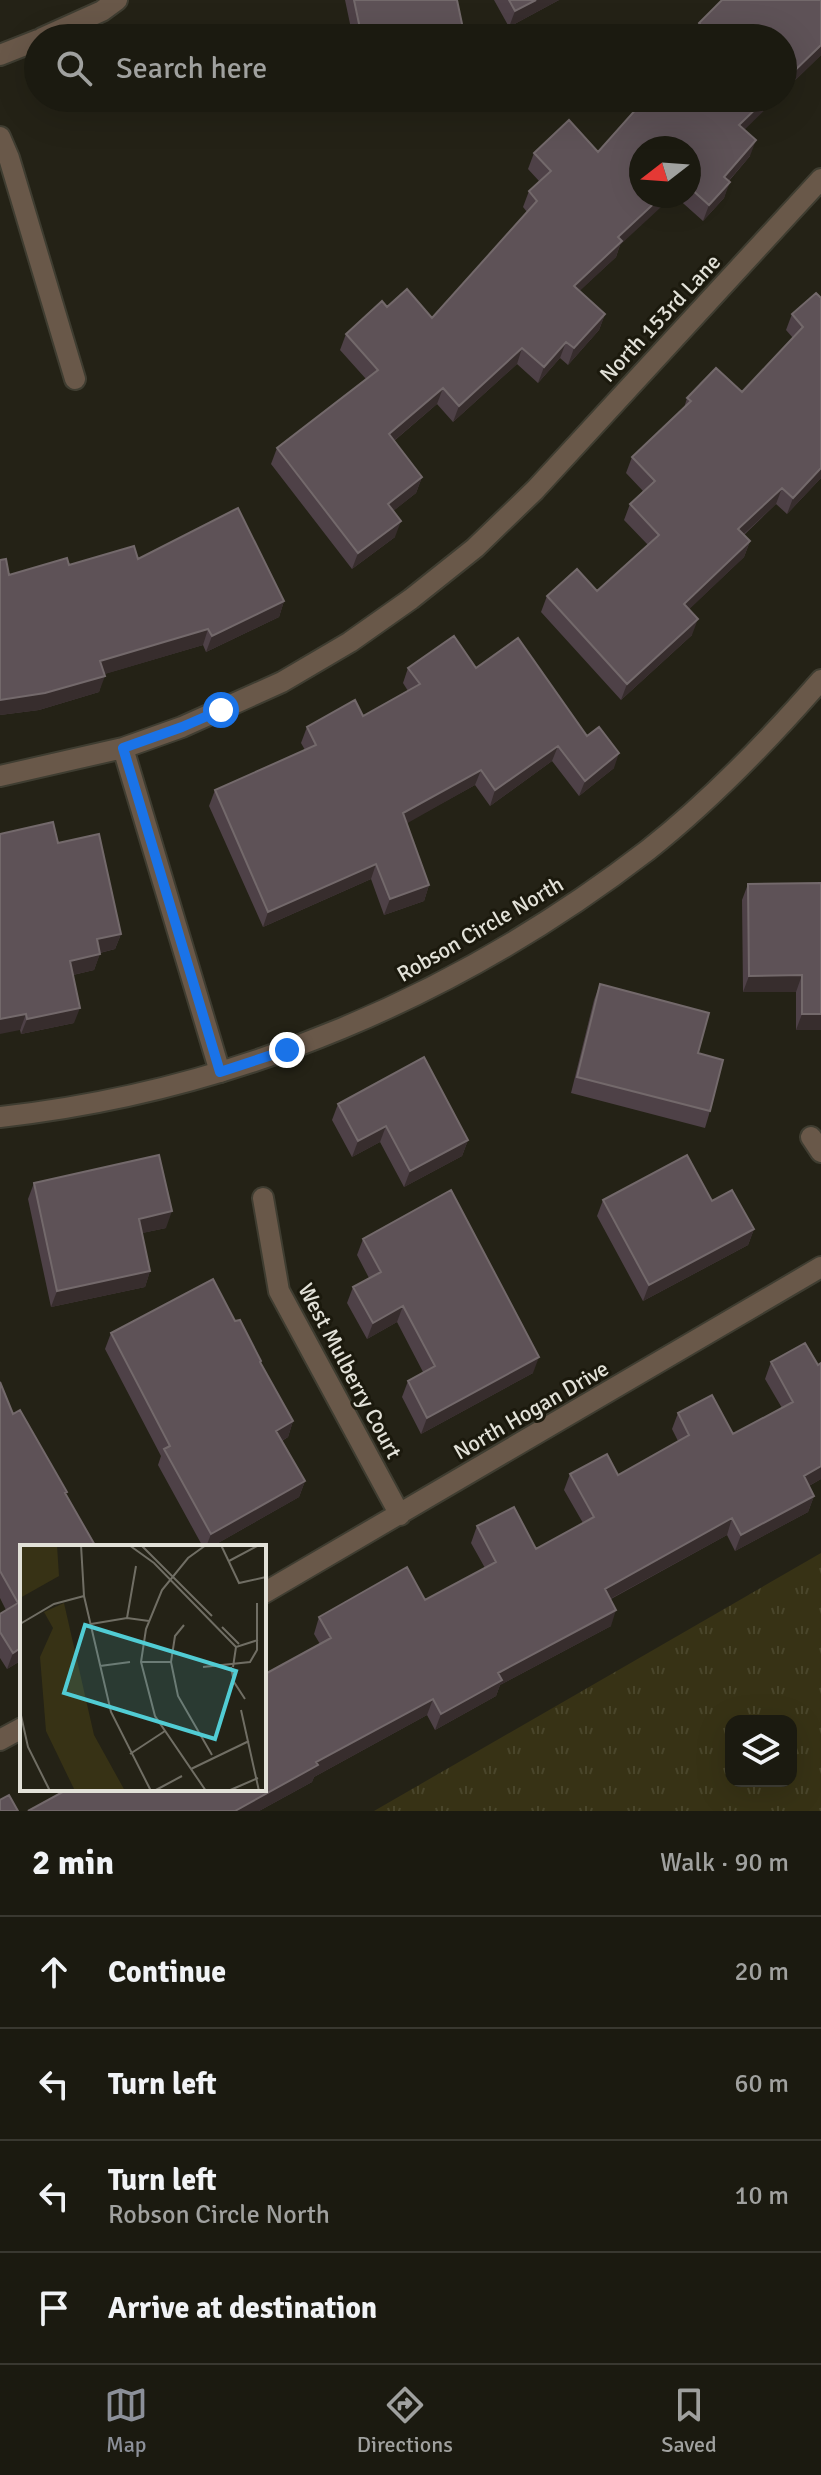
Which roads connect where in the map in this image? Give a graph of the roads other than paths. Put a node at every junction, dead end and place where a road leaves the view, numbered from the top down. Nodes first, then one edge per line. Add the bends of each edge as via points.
1 (117, 0) edge
2 (73, 24) edge
3 (24, 45) edge
4 (0, 55) edge
5 (0, 137) edge
6 (821, 179) edge
7 (75, 379) dead end
8 (821, 680) edge
9 (123, 748) junction
10 (0, 776) edge
11 (220, 1072) junction
12 (0, 1117) edge
13 (263, 1198) dead end
14 (821, 1267) edge
15 (400, 1515) junction
16 (266, 1592) edge
17 (20, 1729) edge
18 (0, 1740) edge

1 - 2 street
3 - 4 street
5 - 7 street
6 - 9 street, North 153rd Lane via 535,490 475,548 350,642 282,682
8 - 11 street, Robson Circle North via 721,785 587,895 424,993
9 - 10 street, North 153rd Lane
9 - 11 street
11 - 12 street, Robson Circle North via 118,1099
13 - 15 street, West Mulberry Court via 279,1291
14 - 15 street, North Hogan Drive
15 - 16 street, North Hogan Drive
17 - 18 street

